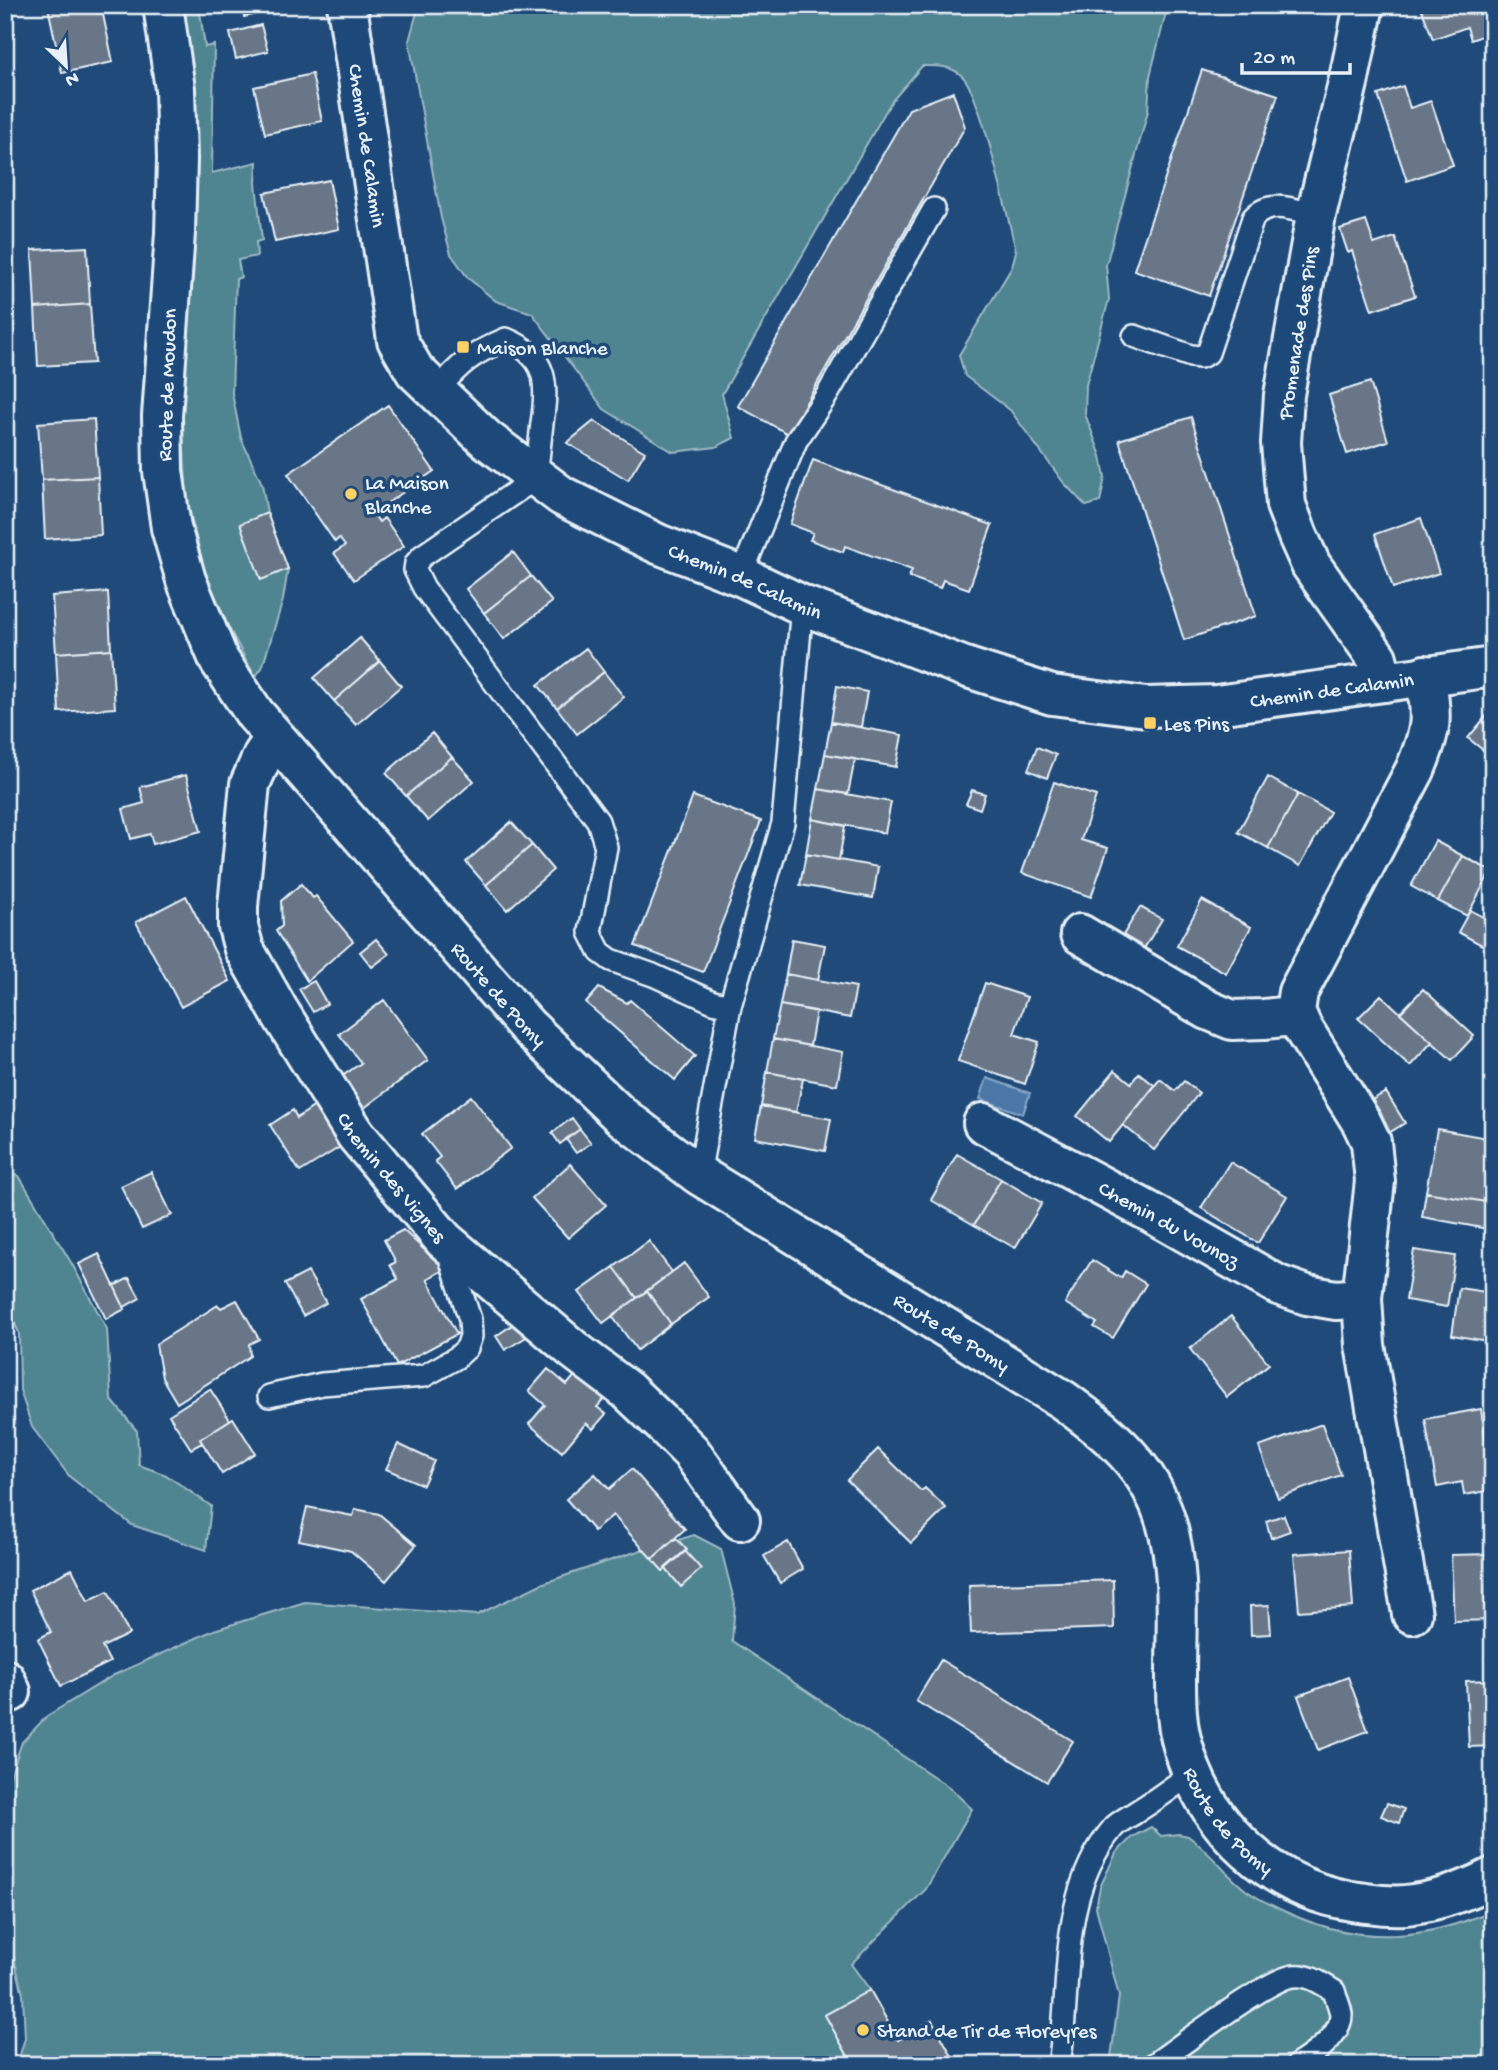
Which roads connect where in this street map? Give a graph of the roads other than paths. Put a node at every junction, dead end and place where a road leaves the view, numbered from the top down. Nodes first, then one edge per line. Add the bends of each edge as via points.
1 (163, 5) edge
2 (347, 5) edge
3 (1364, 5) edge
4 (934, 209) dead end
5 (1316, 215) junction
6 (1134, 336) dead end
7 (437, 392) junction
8 (536, 478) junction
9 (743, 577) junction
10 (802, 605) junction
11 (1493, 667) edge
12 (1425, 675) junction
13 (1383, 682) junction
14 (274, 739) junction
15 (1080, 934) dead end
16 (730, 1006) junction
17 (1295, 1011) junction
18 (983, 1123) dead end
19 (699, 1175) junction
20 (444, 1240) junction
21 (1362, 1298) junction
22 (269, 1396) dead end
23 (740, 1520) dead end
24 (1412, 1615) dead end
25 (1192, 1773) junction
26 (1493, 1877) edge
27 (1059, 2065) edge
28 (1153, 2065) edge
29 (1297, 2065) edge

1 - 14 street, Route de Moudon via 176,89 177,159 162,416 169,517 186,580 219,660
2 - 7 street, Chemin de Calamin via 385,307 415,371
3 - 5 street, Promenade des Pins
4 - 9 lane via 796,441
5 - 6 lane via 1275,206 1253,218 1208,353 1191,356
5 - 13 street, Promenade des Pins via 1284,395 1281,443 1286,505 1311,565 1377,658
7 - 8 street, Chemin de Calamin
7 - 8 lane via 454,369 487,346 506,339 524,346 546,383
8 - 9 street, Chemin de Calamin via 658,544
8 - 16 lane via 422,556 415,570 474,658 598,821 606,847 590,932 600,952
9 - 10 street, Chemin de Calamin
10 - 13 street, Chemin de Calamin via 965,667 1086,701 1146,707 1216,705
10 - 16 lane via 783,823
11 - 12 street, Chemin de Calamin
12 - 13 street, Chemin de Calamin
12 - 17 street via 1431,709 1428,740 1298,992
14 - 19 street, Route de Pomy via 527,1026 620,1115
14 - 20 street, Chemin des Vignes via 250,784 237,906 244,949 356,1135
15 - 17 street via 1232,1020 1283,1017
16 - 19 lane
17 - 21 street via 1371,1142 1375,1181
18 - 21 street, Chemin du Vounoz via 1278,1285 1307,1296
19 - 25 street, Route de Pomy via 1063,1400 1121,1445 1154,1494 1168,1532 1174,1570 1178,1721
20 - 22 lane via 470,1319 467,1348 424,1376 322,1384
20 - 23 street, Chemin des Vignes via 628,1391 691,1452
21 - 24 street via 1365,1345
25 - 26 street, Route de Pomy via 1213,1815 1241,1847 1299,1886 1344,1901 1412,1905 1463,1892
25 - 27 lane via 1115,1826 1097,1850 1077,1903
28 - 29 lane via 1270,1985 1294,1975 1314,1979 1334,1991 1341,2015 1328,2040

